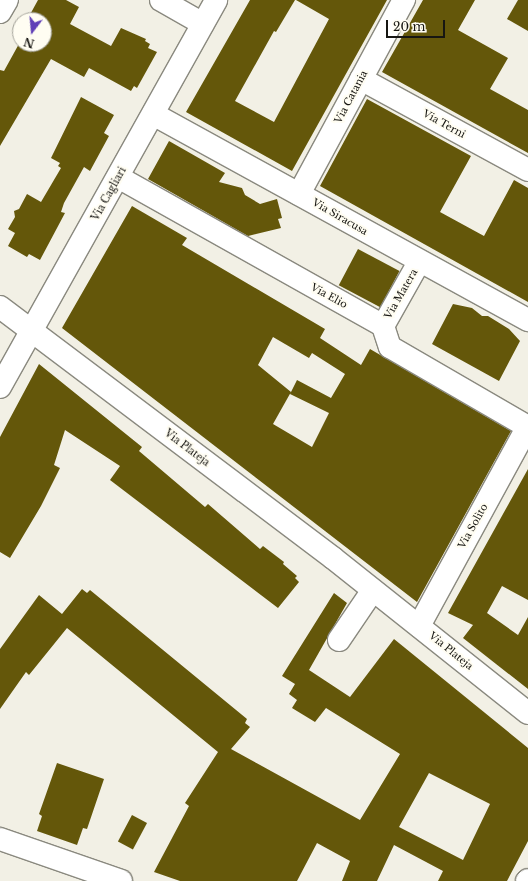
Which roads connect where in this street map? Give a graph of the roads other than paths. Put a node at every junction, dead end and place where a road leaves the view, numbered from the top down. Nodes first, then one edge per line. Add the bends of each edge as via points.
1 (7, 0) edge
2 (161, 0) edge
3 (216, 0) edge
4 (404, 0) edge
5 (0, 12) edge
6 (203, 24) junction
7 (360, 78) junction
8 (153, 114) junction
9 (528, 170) edge
10 (118, 177) junction
11 (299, 194) junction
12 (419, 262) junction
13 (0, 308) edge
14 (528, 320) edge
15 (383, 326) junction
16 (31, 333) junction
17 (0, 387) edge
18 (528, 427) edge
19 (373, 590) junction
20 (419, 626) junction
21 (339, 640) dead end
22 (528, 714) edge
23 (0, 839) edge
24 (121, 881) edge

1 - 5 street
2 - 6 street
3 - 6 street, Via Cagliari
4 - 7 street, Via Catania
6 - 8 street, Via Cagliari
7 - 9 street, Via Terni
7 - 11 street, Via Catania
8 - 10 street, Via Cagliari
8 - 11 street, Via Siracusa
10 - 15 street, Via Elio
10 - 16 street, Via Cagliari
11 - 12 street, Via Siracusa
12 - 14 street, Via Siracusa
12 - 15 street, Via Matera
13 - 16 street, Via Plateja
15 - 18 street via 390,347
16 - 17 street, Via Cagliari
16 - 19 street, Via Plateja
18 - 20 street, Via Solìto
19 - 20 street, Via Plateja
19 - 21 street
20 - 22 street, Via Plateja
23 - 24 street

